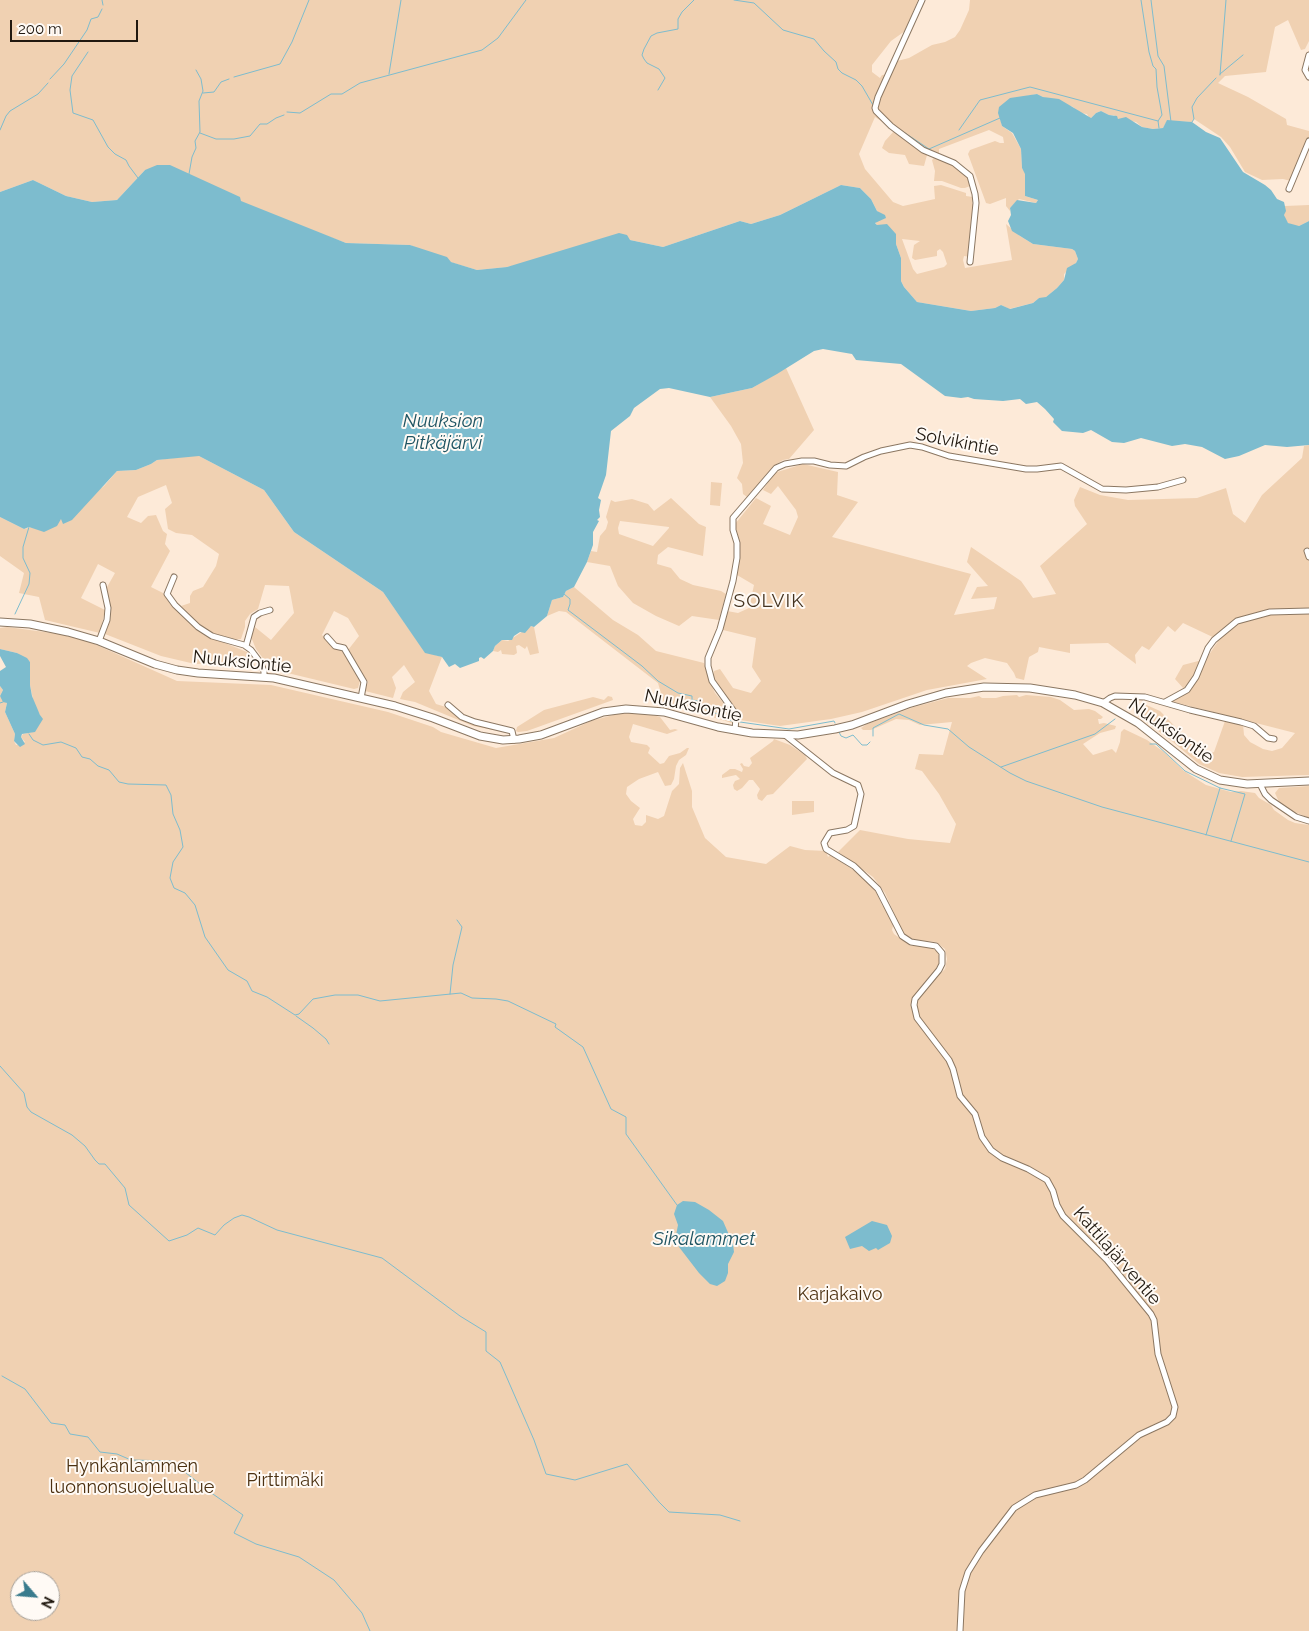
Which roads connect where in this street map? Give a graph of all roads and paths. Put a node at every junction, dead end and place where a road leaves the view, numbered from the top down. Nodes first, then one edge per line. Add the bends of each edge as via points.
1 (922, 0) edge
2 (1309, 55) edge
3 (1309, 77) edge
4 (1309, 141) edge
5 (1289, 189) dead end
6 (970, 262) dead end
7 (1183, 480) dead end
8 (174, 577) dead end
9 (103, 585) dead end
10 (270, 610) dead end
11 (1309, 611) edge
12 (0, 622) edge
13 (327, 637) dead end
14 (99, 641) junction
15 (246, 646) junction
16 (264, 676) junction
17 (361, 698) junction
18 (1165, 702) junction
19 (1103, 703) junction
20 (448, 705) dead end
21 (735, 730) junction
22 (785, 735) junction
23 (1274, 739) dead end
24 (514, 740) junction
25 (1309, 781) edge
26 (1260, 784) junction
27 (1309, 821) edge
28 (960, 1631) edge

1 - 6 street via 878,97 876,111 923,150 960,167 970,176 976,203
2 - 3 street via 1305,70
4 - 5 street
7 - 21 street, Solvikintie via 1158,487 1102,489 1061,466 1023,468 949,456 910,445 872,454 846,466 802,461 776,468 733,518 737,558 733,581 708,658 712,681 734,712
8 - 15 street via 167,594 175,605 212,636
9 - 14 street via 108,608
10 - 15 street via 254,617
11 - 18 street via 1270,612 1236,621 1208,648 1187,690
12 - 14 street, Nuuksiontie via 50,628
13 - 17 street via 335,646 344,648 364,682
14 - 16 street, Nuuksiontie via 177,670
15 - 16 street via 256,655
16 - 17 street, Nuuksiontie
17 - 24 street, Nuuksiontie via 420,713 480,736
18 - 19 street via 1145,697 1115,696
18 - 23 street via 1254,726
19 - 22 street, Nuuksiontie via 1030,688 975,688 925,698 835,729
19 - 26 street, Nuuksiontie via 1138,723 1201,772 1234,783
20 - 24 street via 474,722 512,730
21 - 22 street, Nuuksiontie
21 - 24 street, Nuuksiontie via 664,712 626,708 603,712 541,735
22 - 28 street, Kattilajärventie via 833,774 858,784 860,794 854,826 830,834 824,843 826,848 854,866 878,889 902,936 912,942 936,946 942,953 939,970 915,1000 917,1018 949,1060 960,1096 975,1114 982,1137 991,1150 1047,1180 1063,1216 1107,1260 1151,1314 1158,1354 1175,1407 1167,1422 1139,1435 1085,1480 1035,1495 1014,1508 968,1572 962,1591
25 - 26 street, Nuuksiontie
26 - 27 street via 1271,800 1296,817

